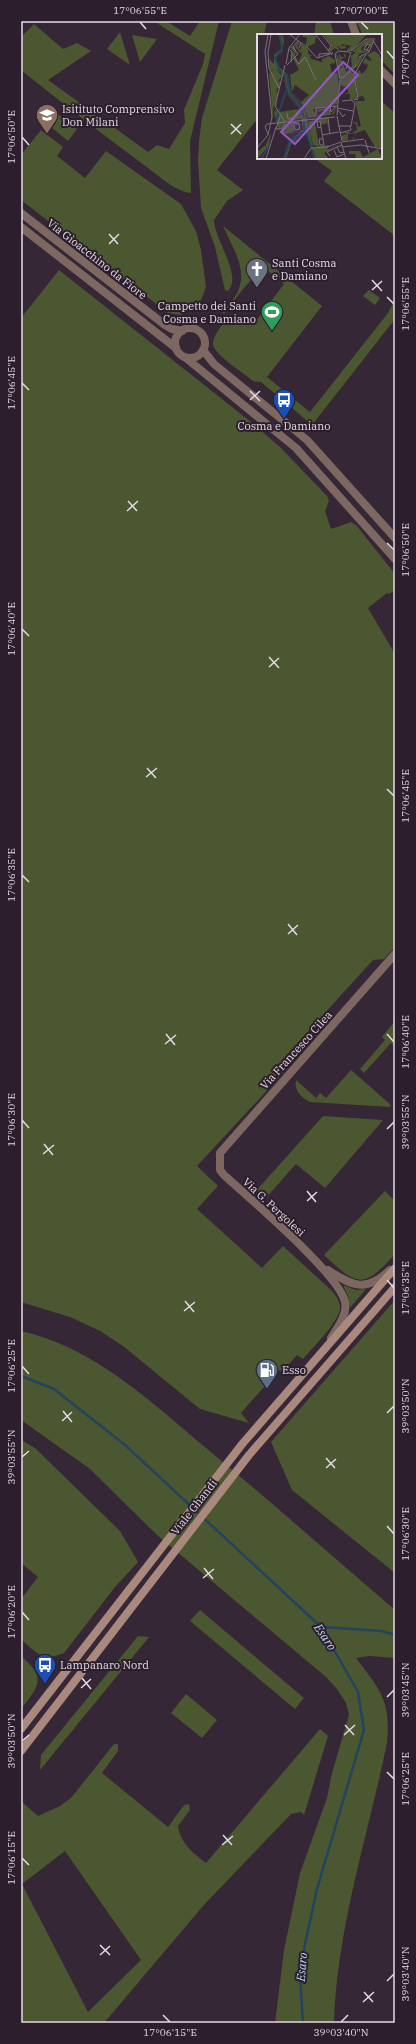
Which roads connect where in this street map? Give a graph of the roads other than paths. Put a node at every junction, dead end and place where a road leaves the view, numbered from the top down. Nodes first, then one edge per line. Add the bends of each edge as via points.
1 (351, 21) edge
2 (356, 34) edge
3 (382, 71) edge
4 (395, 84) edge
5 (21, 213) edge
6 (21, 227) edge
7 (182, 331) junction
8 (176, 348) junction
9 (203, 350) junction
10 (186, 358) junction
11 (395, 538) edge
12 (395, 559) edge
13 (395, 954) edge
14 (219, 1162) joint
15 (320, 1265) junction
16 (395, 1267) edge
17 (395, 1287) edge
18 (322, 1354) junction
19 (21, 1730) edge
20 (21, 1751) edge

1 - 2 street
3 - 4 street
5 - 7 street, Via Gioacchino da Fiore via 165,325 172,330
6 - 8 street, Via Gioacchino da Fiore
7 - 8 street via 176,338
7 - 9 street via 191,328 200,332 204,341
8 - 10 street
9 - 10 street via 196,357
9 - 11 street via 214,364 307,440
10 - 12 street via 296,448
13 - 14 street, Via Francesco Cilea via 228,1143 220,1153
14 - 15 street, Via G. Pergolesi via 224,1175
15 - 16 street via 346,1282 365,1285 376,1281
15 - 18 street via 338,1286 346,1303 344,1317
16 - 18 main road, Viale Ghandi
17 - 20 main road, Viale Ghandi via 249,1455
18 - 19 main road, Viale Ghandi via 243,1443

